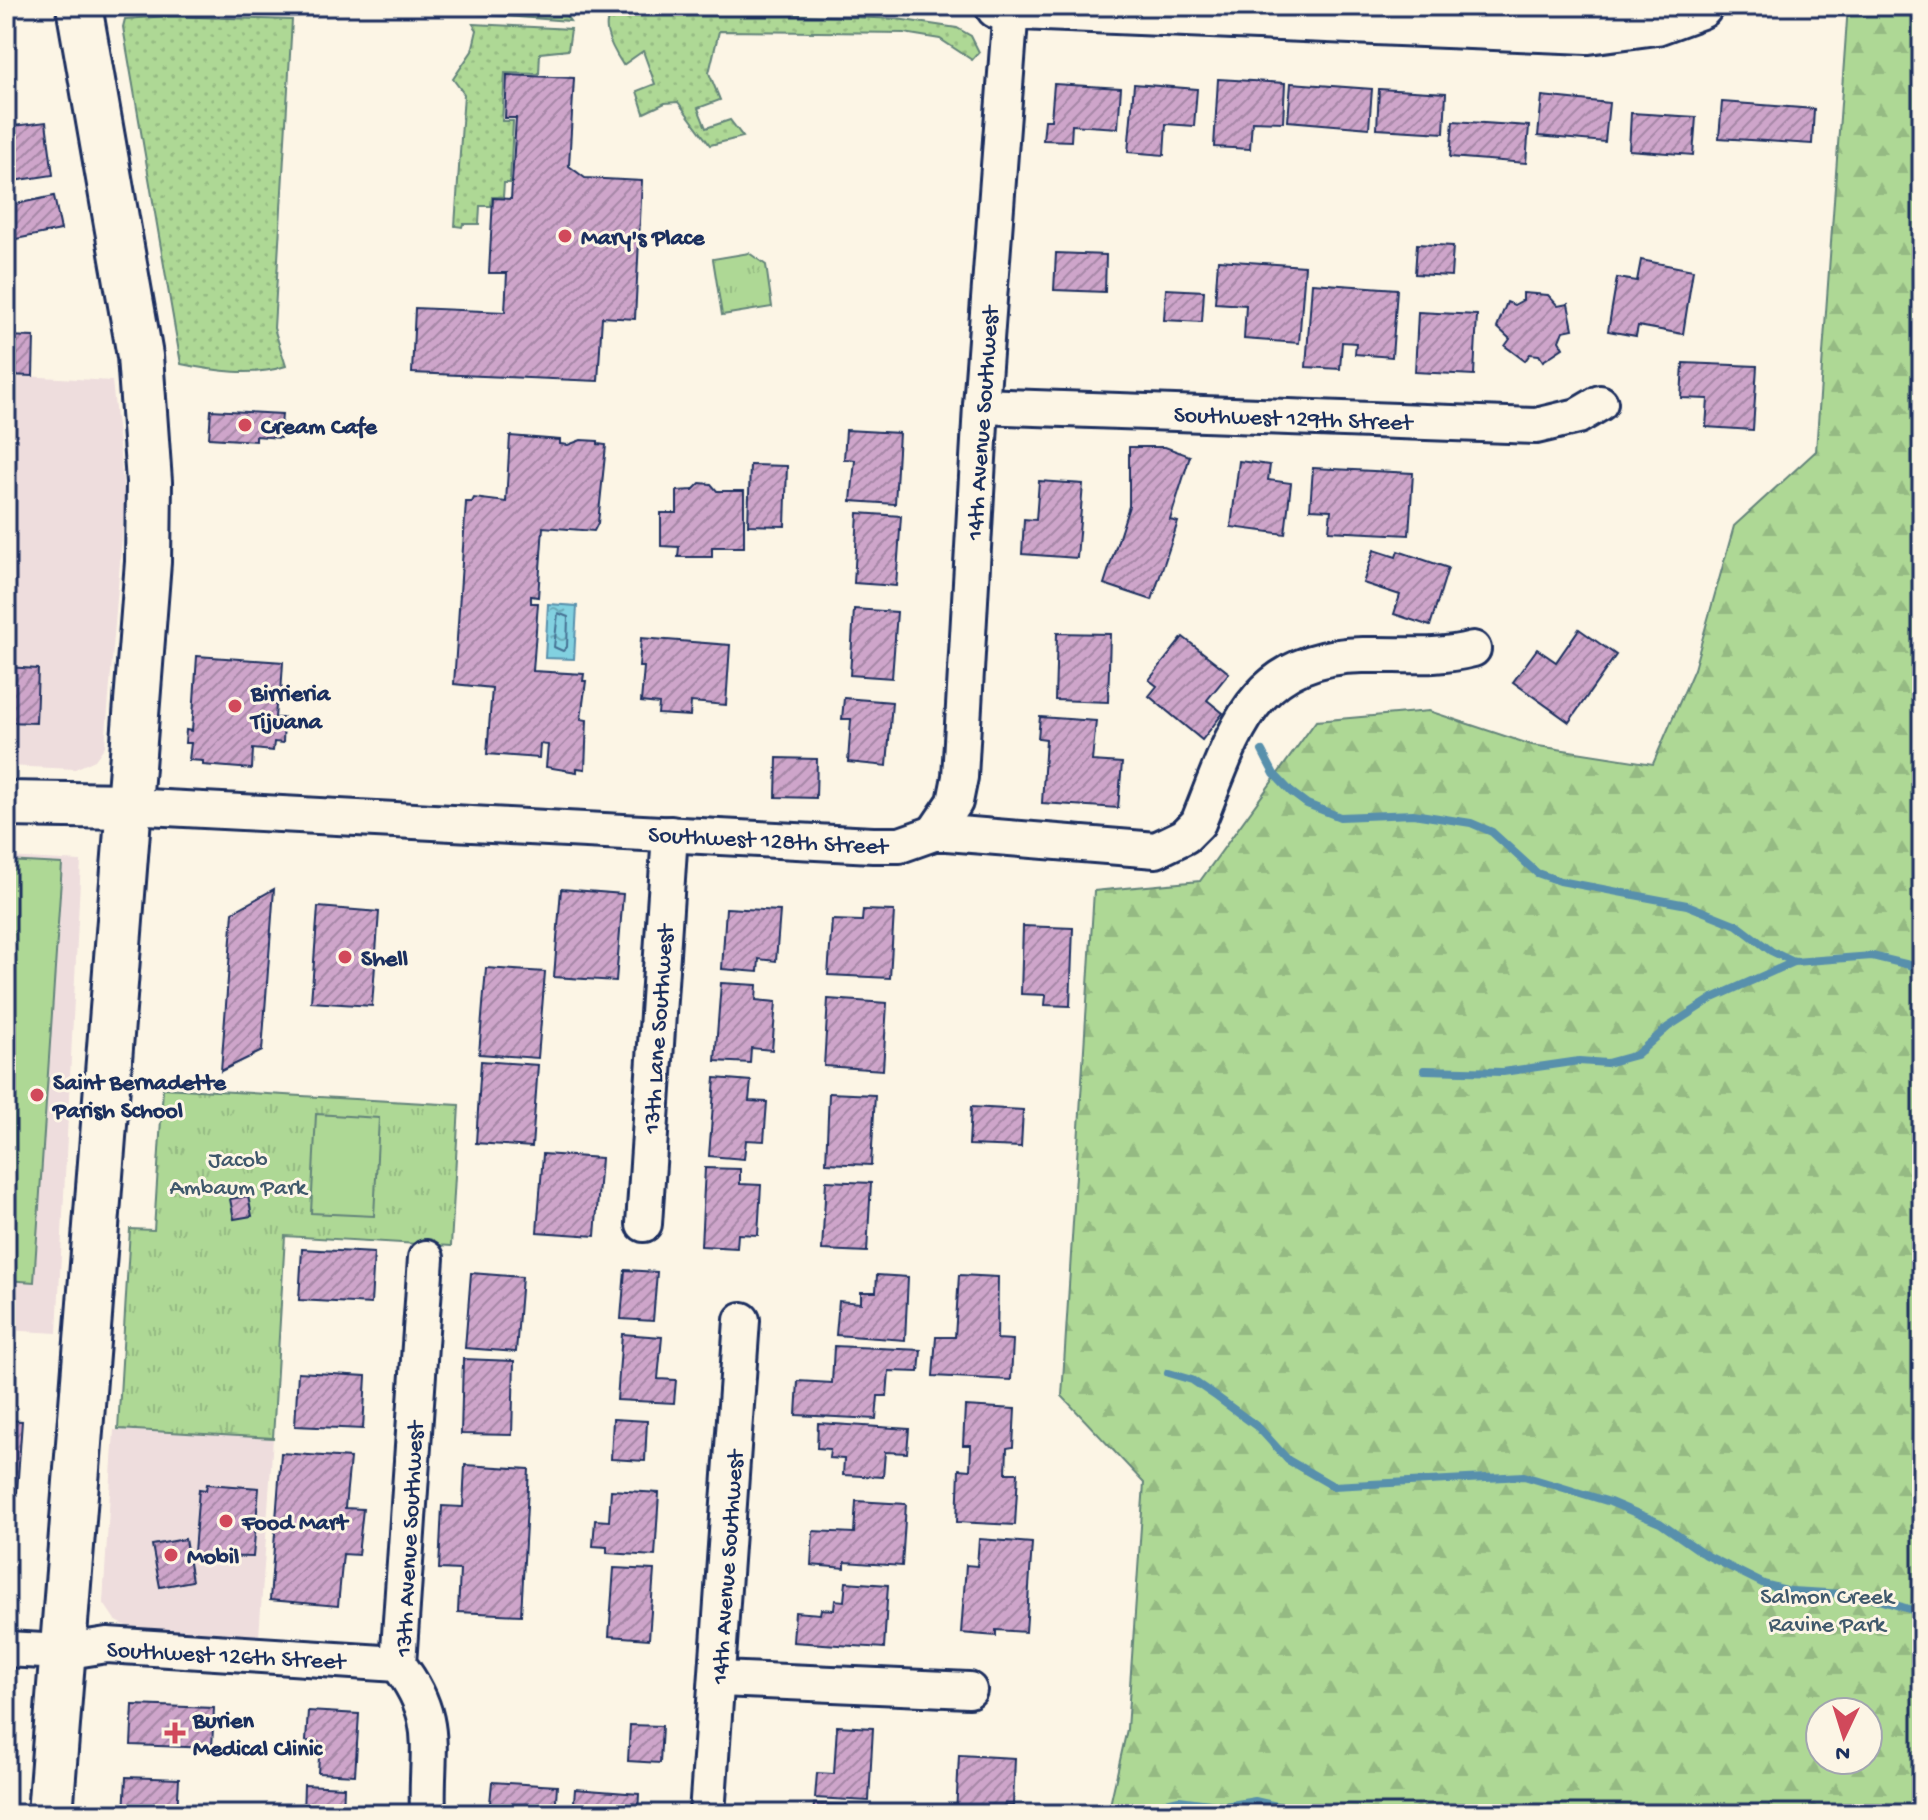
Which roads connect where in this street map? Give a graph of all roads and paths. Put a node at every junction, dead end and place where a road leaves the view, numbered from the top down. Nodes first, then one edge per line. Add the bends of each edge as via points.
1 (79, 6) edge
2 (998, 6) edge
3 (1700, 6) edge
4 (1011, 7) edge
5 (1494, 17) edge
6 (1600, 403) dead end
7 (981, 406) junction
8 (1473, 649) dead end
9 (6, 804) edge
10 (128, 806) junction
11 (934, 833) junction
12 (670, 834) junction
13 (644, 1224) dead end
14 (426, 1258) dead end
15 (742, 1320) dead end
16 (6, 1649) edge
17 (62, 1652) junction
18 (398, 1664) junction
19 (720, 1679) junction
20 (969, 1690) dead end
21 (50, 1814) edge
22 (428, 1814) edge
23 (707, 1814) edge

1 - 10 main road via 140,356 147,430 148,562
2 - 4 main road
3 - 5 main road via 1656,22 1588,31
4 - 5 main road
4 - 7 street, 14th Avenue Southwest
6 - 7 street, Southwest 129th Street via 1578,416 1536,426
7 - 11 street, 14th Avenue Southwest via 960,777 955,802
8 - 11 street, Southwest 128th Street via 1428,657 1337,656 1283,673 1240,721 1198,823 1156,850
9 - 10 main road, Southwest 128th Street
10 - 12 street, Southwest 128th Street
10 - 17 main road
11 - 12 street, Southwest 128th Street via 900,845
12 - 13 street, 13th Lane Southwest
14 - 18 street, 13th Avenue Southwest
15 - 19 street, 14th Avenue Southwest
16 - 17 street, Southwest 126th Street
17 - 18 street, Southwest 126th Street via 107,1645
17 - 21 main road
18 - 22 street, 13th Avenue Southwest via 418,1696 432,1745
19 - 20 street
19 - 23 street, 14th Avenue Southwest

